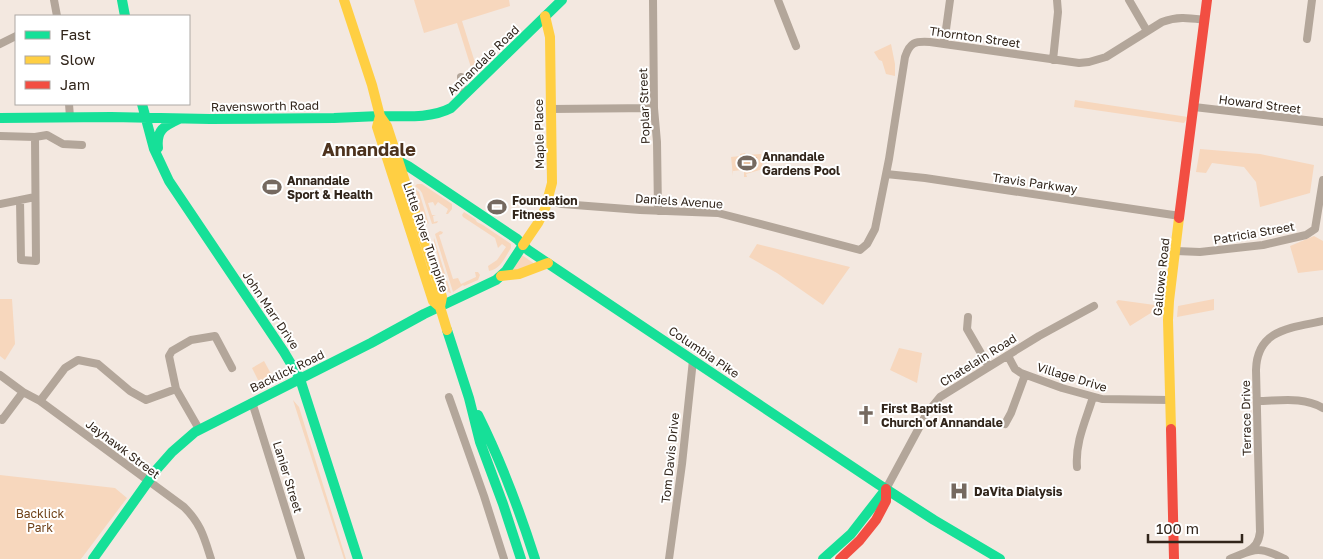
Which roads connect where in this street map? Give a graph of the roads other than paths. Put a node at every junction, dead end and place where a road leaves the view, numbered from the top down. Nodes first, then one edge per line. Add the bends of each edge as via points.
1 (54, 0) edge
2 (122, 0) edge
3 (344, 0) edge
4 (562, 0) edge
5 (653, 0) edge
6 (778, 0) edge
7 (950, 0) edge
8 (1057, 0) edge
9 (1129, 0) edge
10 (1207, 0) edge
11 (1312, 0) edge
12 (57, 15) edge
13 (125, 15) edge
14 (546, 16) junction
15 (1204, 20) junction
16 (1147, 31) junction
17 (15, 36) edge
18 (1307, 39) dead end
19 (0, 44) edge
20 (944, 44) junction
21 (796, 46) dead end
22 (1053, 60) junction
23 (476, 84) junction
24 (464, 95) junction
25 (69, 105) edge
26 (142, 105) edge
27 (1194, 107) junction
28 (654, 108) junction
29 (551, 109) junction
30 (380, 116) junction
31 (70, 117) junction
32 (145, 117) junction
33 (0, 118) edge
34 (182, 118) junction
35 (1323, 122) edge
36 (0, 136) edge
37 (35, 137) junction
38 (82, 145) dead end
39 (398, 161) junction
40 (161, 166) junction
41 (886, 174) junction
42 (1323, 180) edge
43 (34, 197) junction
44 (20, 200) junction
45 (549, 201) junction
46 (0, 204) edge
47 (658, 211) junction
48 (1180, 216) junction
49 (523, 244) junction
50 (864, 248) joint
51 (1176, 251) junction
52 (548, 263) junction
53 (501, 276) junction
54 (1094, 306) dead end
55 (440, 307) junction
56 (968, 317) dead end
57 (1323, 321) edge
58 (1008, 356) junction
59 (693, 360) junction
60 (989, 367) junction
61 (232, 368) dead end
62 (1025, 374) junction
63 (0, 375) edge
64 (300, 379) junction
65 (176, 389) junction
66 (23, 392) junction
67 (449, 397) dead end
68 (1093, 397) junction
69 (469, 398) junction
70 (1169, 400) junction
71 (40, 401) junction
72 (1257, 401) junction
73 (252, 402) junction
74 (1323, 408) edge
75 (0, 419) edge
76 (1005, 424) dead end
77 (199, 429) junction
78 (1078, 467) dead end
79 (149, 482) junction
80 (886, 489) junction
81 (503, 504) junction
82 (1260, 532) junction
83 (531, 546) junction
84 (1246, 552) junction
85 (1273, 553) junction
86 (96, 558) edge
87 (211, 559) edge
88 (302, 559) edge
89 (358, 559) edge
90 (504, 559) edge
91 (521, 559) edge
92 (536, 559) edge
93 (669, 559) edge
94 (823, 559) edge
95 (840, 559) edge
96 (1000, 559) edge
97 (1174, 559) edge
98 (1230, 559) edge
99 (1286, 559) edge

1 - 12 street
2 - 13 main road
3 - 30 main road, Little River Turnpike
4 - 14 main road, Annandale Road
5 - 28 street, Poplar Street
6 - 21 street
7 - 20 street
8 - 22 street
9 - 16 street
10 - 15 main road, Gallows Road
11 - 18 street
14 - 23 main road, Annandale Road
14 - 29 main road, Maple Place via 550,37
15 - 16 street, Thornton Street via 1171,18
15 - 27 main road, Gallows Road
16 - 22 street, Thornton Street via 1098,60 1079,63
17 - 19 street
20 - 22 street, Thornton Street
20 - 41 street, Thornton Street via 919,42 908,50
23 - 24 main road, Annandale Road
23 - 24 street via 461,77
24 - 30 main road, Annandale Road via 451,108 436,114
25 - 31 street
26 - 32 main road, John Marr Drive
27 - 35 street, Howard Street
27 - 48 main road, Gallows Road
28 - 29 street
28 - 47 street, Poplar Street
29 - 45 main road, Maple Place via 552,183
30 - 34 main road, Ravensworth Road
30 - 39 main road, Little River Turnpike via 387,126
30 - 55 main road, Little River Turnpike via 377,127 389,168 433,301
31 - 32 main road, Ravensworth Road
31 - 33 main road, Ravensworth Road
32 - 34 main road, Ravensworth Road
32 - 40 main road, John Marr Drive
34 - 40 main road via 164,126 158,134
36 - 37 street
37 - 38 street via 47,135 63,144
37 - 43 street
39 - 49 main road, Columbia Pike
39 - 55 main road, Little River Turnpike via 442,297
40 - 64 main road, John Marr Drive
41 - 48 street, Travis Parkway
41 - 50 street, Thornton Street via 875,229
42 - 51 street, Patricia Street via 1316,229 1306,235 1208,252
43 - 44 street
43 - 44 street via 36,260 21,260
44 - 46 street
45 - 47 street, Daniels Avenue
45 - 49 main road, Maple Place
47 - 50 street, Daniels Avenue via 718,213 844,247
48 - 51 main road, Gallows Road
49 - 52 main road, Columbia Pike
49 - 53 main road, Backlick Road
51 - 70 main road, Gallows Road via 1168,320
52 - 53 main road via 519,275
52 - 59 main road, Columbia Pike
53 - 55 main road, Backlick Road
54 - 58 street, Chatelain Road
55 - 64 main road, Backlick Road
55 - 69 main road, Little River Turnpike
56 - 60 street via 967,329
57 - 72 street, Terrace Drive via 1285,329 1267,339 1257,357
58 - 60 street, Chatelain Road
58 - 62 street, Village Drive via 1015,369
59 - 80 main road, Columbia Pike
59 - 93 street, Tom Davis Drive
60 - 80 street, Chatelain Road via 940,397
61 - 65 street via 215,336 191,340 169,356
62 - 68 street, Village Drive
62 - 76 street
63 - 66 street, Jayhawk Street
64 - 73 main road, Backlick Road
64 - 89 main road, John Marr Drive
65 - 71 street via 146,400 98,364 78,360 65,368
65 - 77 street
66 - 71 street, Jayhawk Street
66 - 75 street
67 - 90 street
68 - 70 street, Village Drive
68 - 78 street via 1079,441
69 - 81 main road, Little River Turnpike via 480,442
69 - 83 main road, Little River Turnpike via 493,445
70 - 97 main road, Gallows Road
71 - 79 street, Jayhawk Street
72 - 74 street via 1301,400
72 - 82 street, Terrace Drive
73 - 77 main road, Backlick Road
73 - 88 street, Lanier Street
77 - 79 main road, Backlick Road via 172,452
79 - 86 main road, Backlick Road
79 - 87 street, Jayhawk Street via 184,507 196,520
80 - 94 main road via 847,540
80 - 95 main road via 886,501 876,520
80 - 96 main road, Columbia Pike
81 - 83 main road via 522,540
81 - 91 main road, Little River Turnpike
82 - 84 street via 1256,545
82 - 85 street via 1264,544
83 - 92 main road, Little River Turnpike
84 - 85 street
84 - 98 street
85 - 99 street

